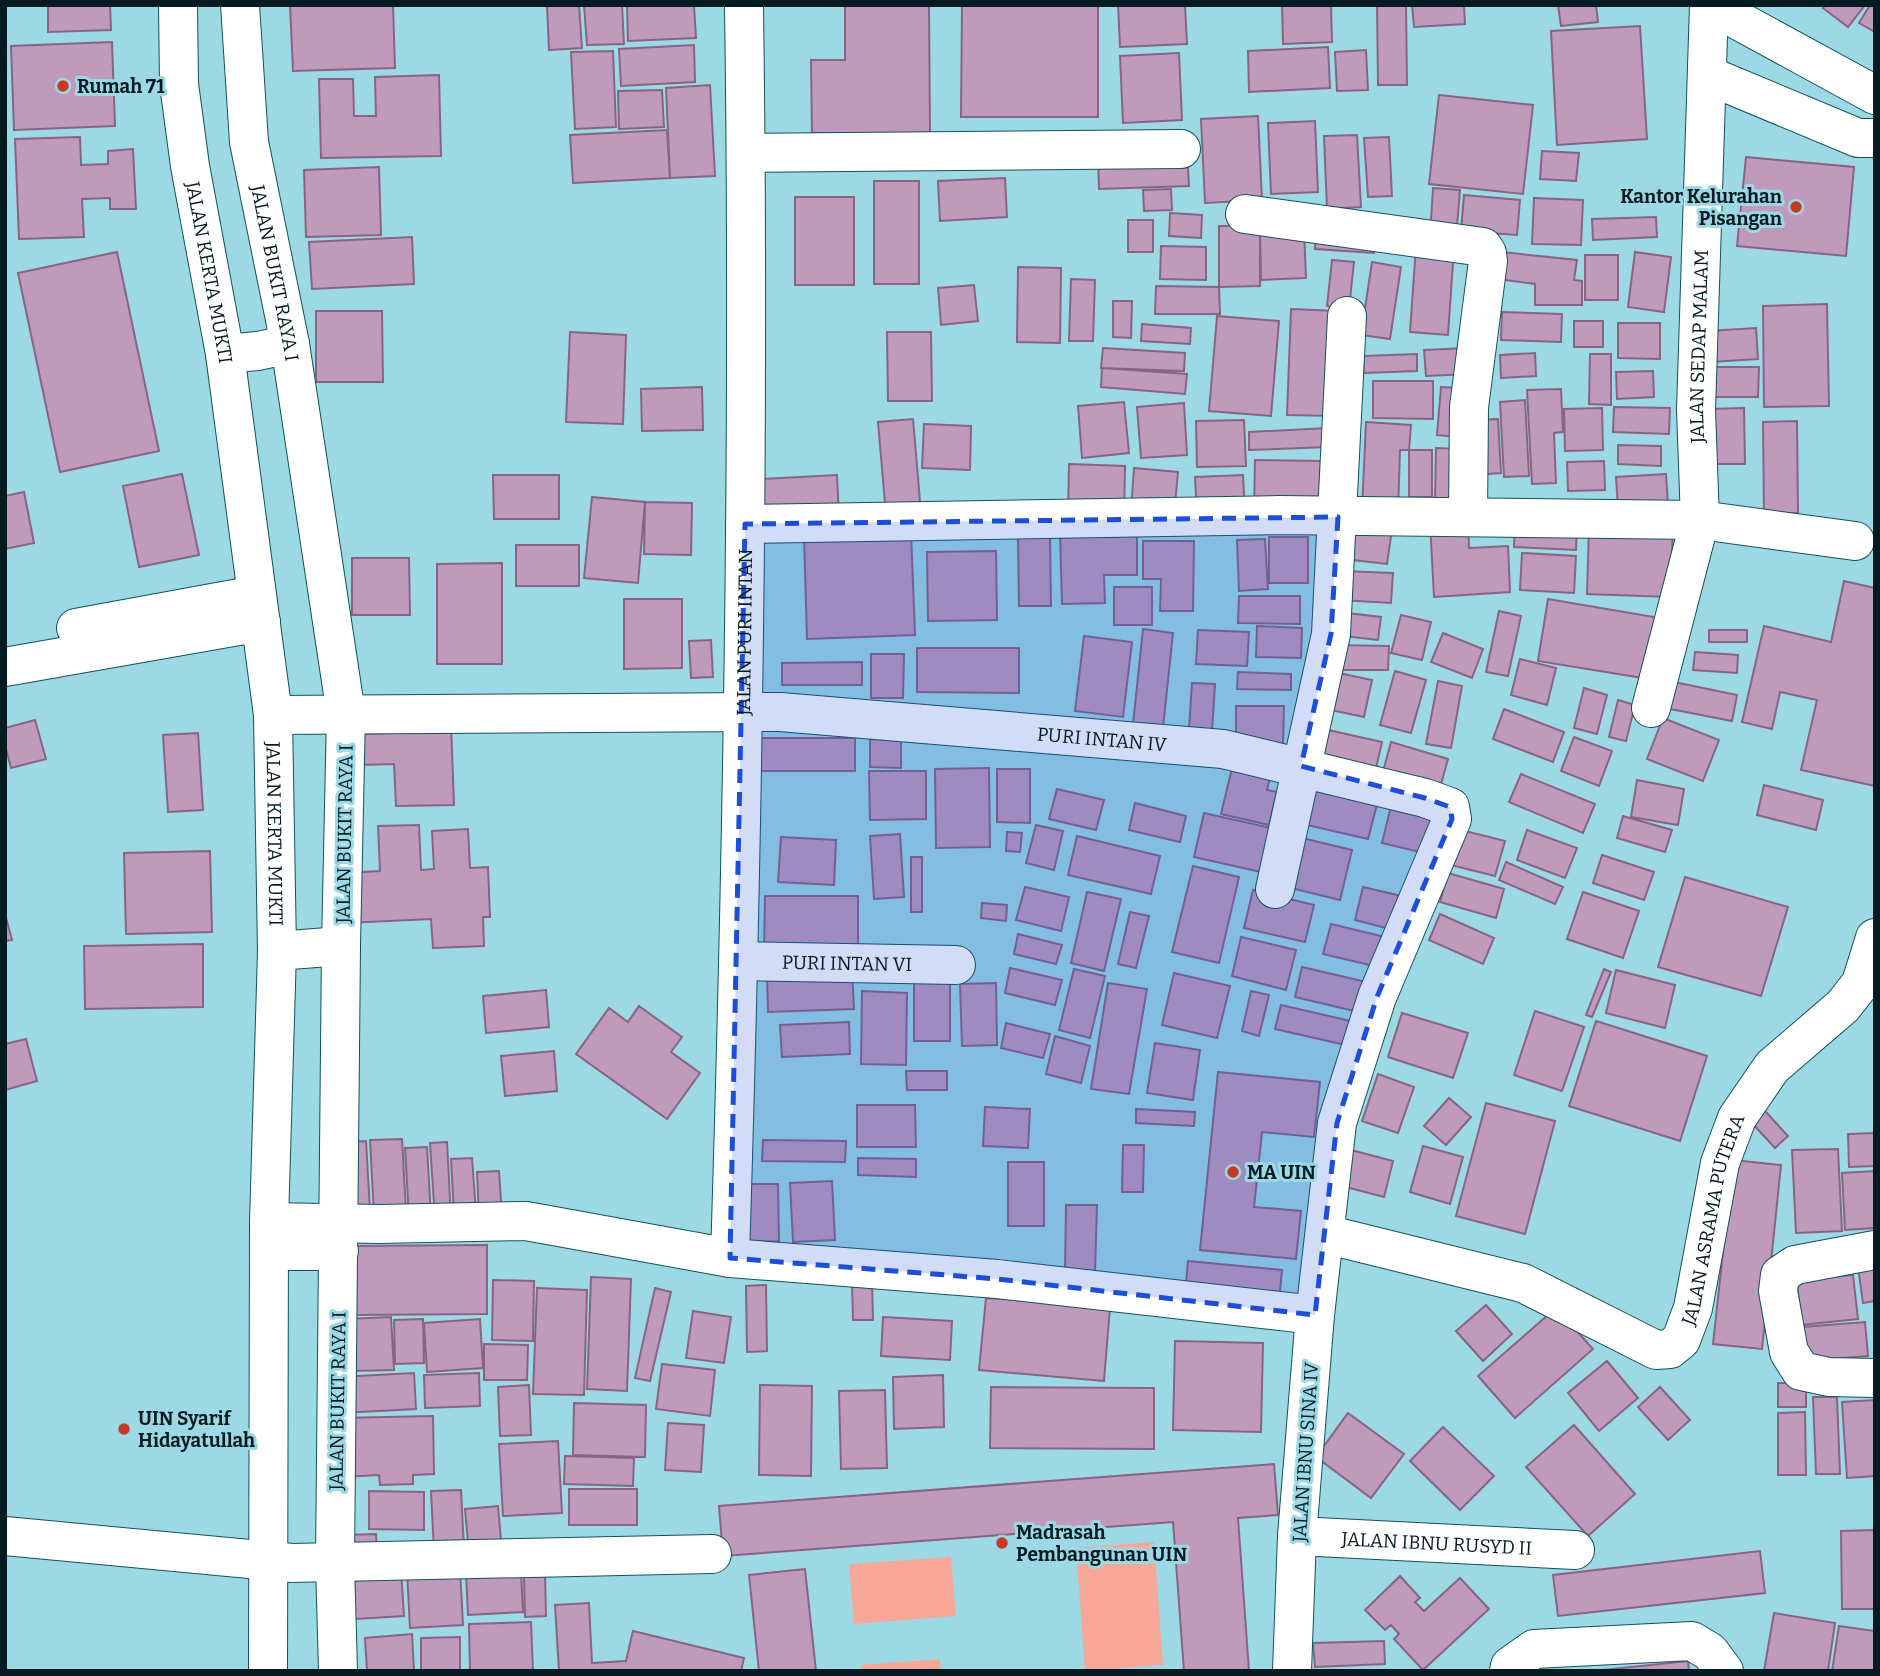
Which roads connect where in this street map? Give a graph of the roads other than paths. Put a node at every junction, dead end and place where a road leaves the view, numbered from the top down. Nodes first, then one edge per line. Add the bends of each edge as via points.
1 (178, 5) edge
2 (240, 5) edge
3 (744, 5) edge
4 (1710, 5) edge
5 (1707, 75) junction
6 (1875, 95) edge
7 (1875, 138) edge
8 (1181, 149) dead end
9 (746, 153) junction
10 (1245, 214) dead end
11 (1347, 316) dead end
12 (290, 344) junction
13 (225, 354) junction
14 (1338, 517) junction
15 (1468, 517) junction
16 (1700, 520) junction
17 (745, 524) junction
18 (1855, 541) dead end
19 (259, 609) junction
20 (96, 638) junction
21 (5, 641) edge
22 (5, 667) edge
23 (1651, 708) dead end
24 (744, 712) junction
25 (346, 714) junction
26 (273, 715) junction
27 (1301, 766) junction
28 (1450, 807) joint
29 (1275, 889) dead end
30 (1875, 938) edge
31 (341, 946) junction
32 (276, 951) junction
33 (739, 961) junction
34 (956, 965) dead end
35 (1325, 1234) junction
36 (269, 1236) junction
37 (339, 1236) junction
38 (1875, 1250) edge
39 (730, 1258) junction
40 (1315, 1315) junction
41 (1875, 1378) edge
42 (5, 1536) edge
43 (1297, 1536) junction
44 (1575, 1550) dead end
45 (712, 1554) dead end
46 (303, 1563) junction
47 (268, 1671) edge
48 (338, 1671) edge
49 (1292, 1671) edge
50 (1509, 1671) edge
51 (1724, 1671) edge

1 - 13 street, JALAN KERTA MUKTI via 178,84
2 - 12 street, JALAN BUKIT RAYA I via 249,142
3 - 9 street, JALAN PURI INTAN
4 - 5 street, JALAN SEDAP MALAM
4 - 6 street
5 - 7 street via 1858,138
5 - 16 street, JALAN SEDAP MALAM via 1696,410
8 - 9 street
9 - 17 street, JALAN PURI INTAN
10 - 15 street via 1483,247 1488,261 1469,407
11 - 14 street
12 - 13 street
12 - 25 street, JALAN BUKIT RAYA I
13 - 19 street, JALAN KERTA MUKTI
14 - 15 street
14 - 17 street
14 - 27 street via 1331,634
15 - 16 street
16 - 18 street
16 - 23 street, JALAN SEDAP MALAM
17 - 24 street, JALAN PURI INTAN
19 - 20 street
19 - 26 street, JALAN KERTA MUKTI
20 - 21 street
20 - 22 street
24 - 25 street, PURI INTAN IV
24 - 27 street, PURI INTAN IV via 1223,749
24 - 33 street, JALAN PURI INTAN
25 - 26 street, PURI INTAN IV
25 - 31 street, JALAN BUKIT RAYA I
26 - 32 street, JALAN KERTA MUKTI
27 - 28 street, PURI INTAN IV
27 - 29 street
28 - 35 street, JALAN IBNU SINA IV via 1452,819 1377,997 1337,1123
30 - 35 street, JALAN ASRAMA PUTERA via 1861,983 1843,1006 1772,1067 1737,1118 1720,1163 1693,1308 1681,1340 1670,1349 1656,1350 1523,1283
31 - 32 street
31 - 37 street, JALAN BUKIT RAYA I
32 - 36 street, JALAN KERTA MUKTI
33 - 34 street, PURI INTAN VI
33 - 39 street, JALAN PURI INTAN
35 - 40 street, JALAN IBNU SINA IV
36 - 37 street
36 - 46 street, JALAN KERTA MUKTI
37 - 39 street via 379,1224 526,1221
37 - 46 street, JALAN BUKIT RAYA I
38 - 41 street via 1795,1265 1780,1275 1778,1291 1789,1352 1801,1371
39 - 40 street via 997,1279
40 - 43 street, JALAN IBNU SINA IV
42 - 46 street
43 - 44 street, JALAN IBNU RUSYD II
43 - 49 street, JALAN IBNU SINA IV
45 - 46 street
46 - 47 street, JALAN KERTA MUKTI
46 - 48 street, JALAN BUKIT RAYA I
50 - 51 street via 1534,1648 1692,1642 1710,1652

